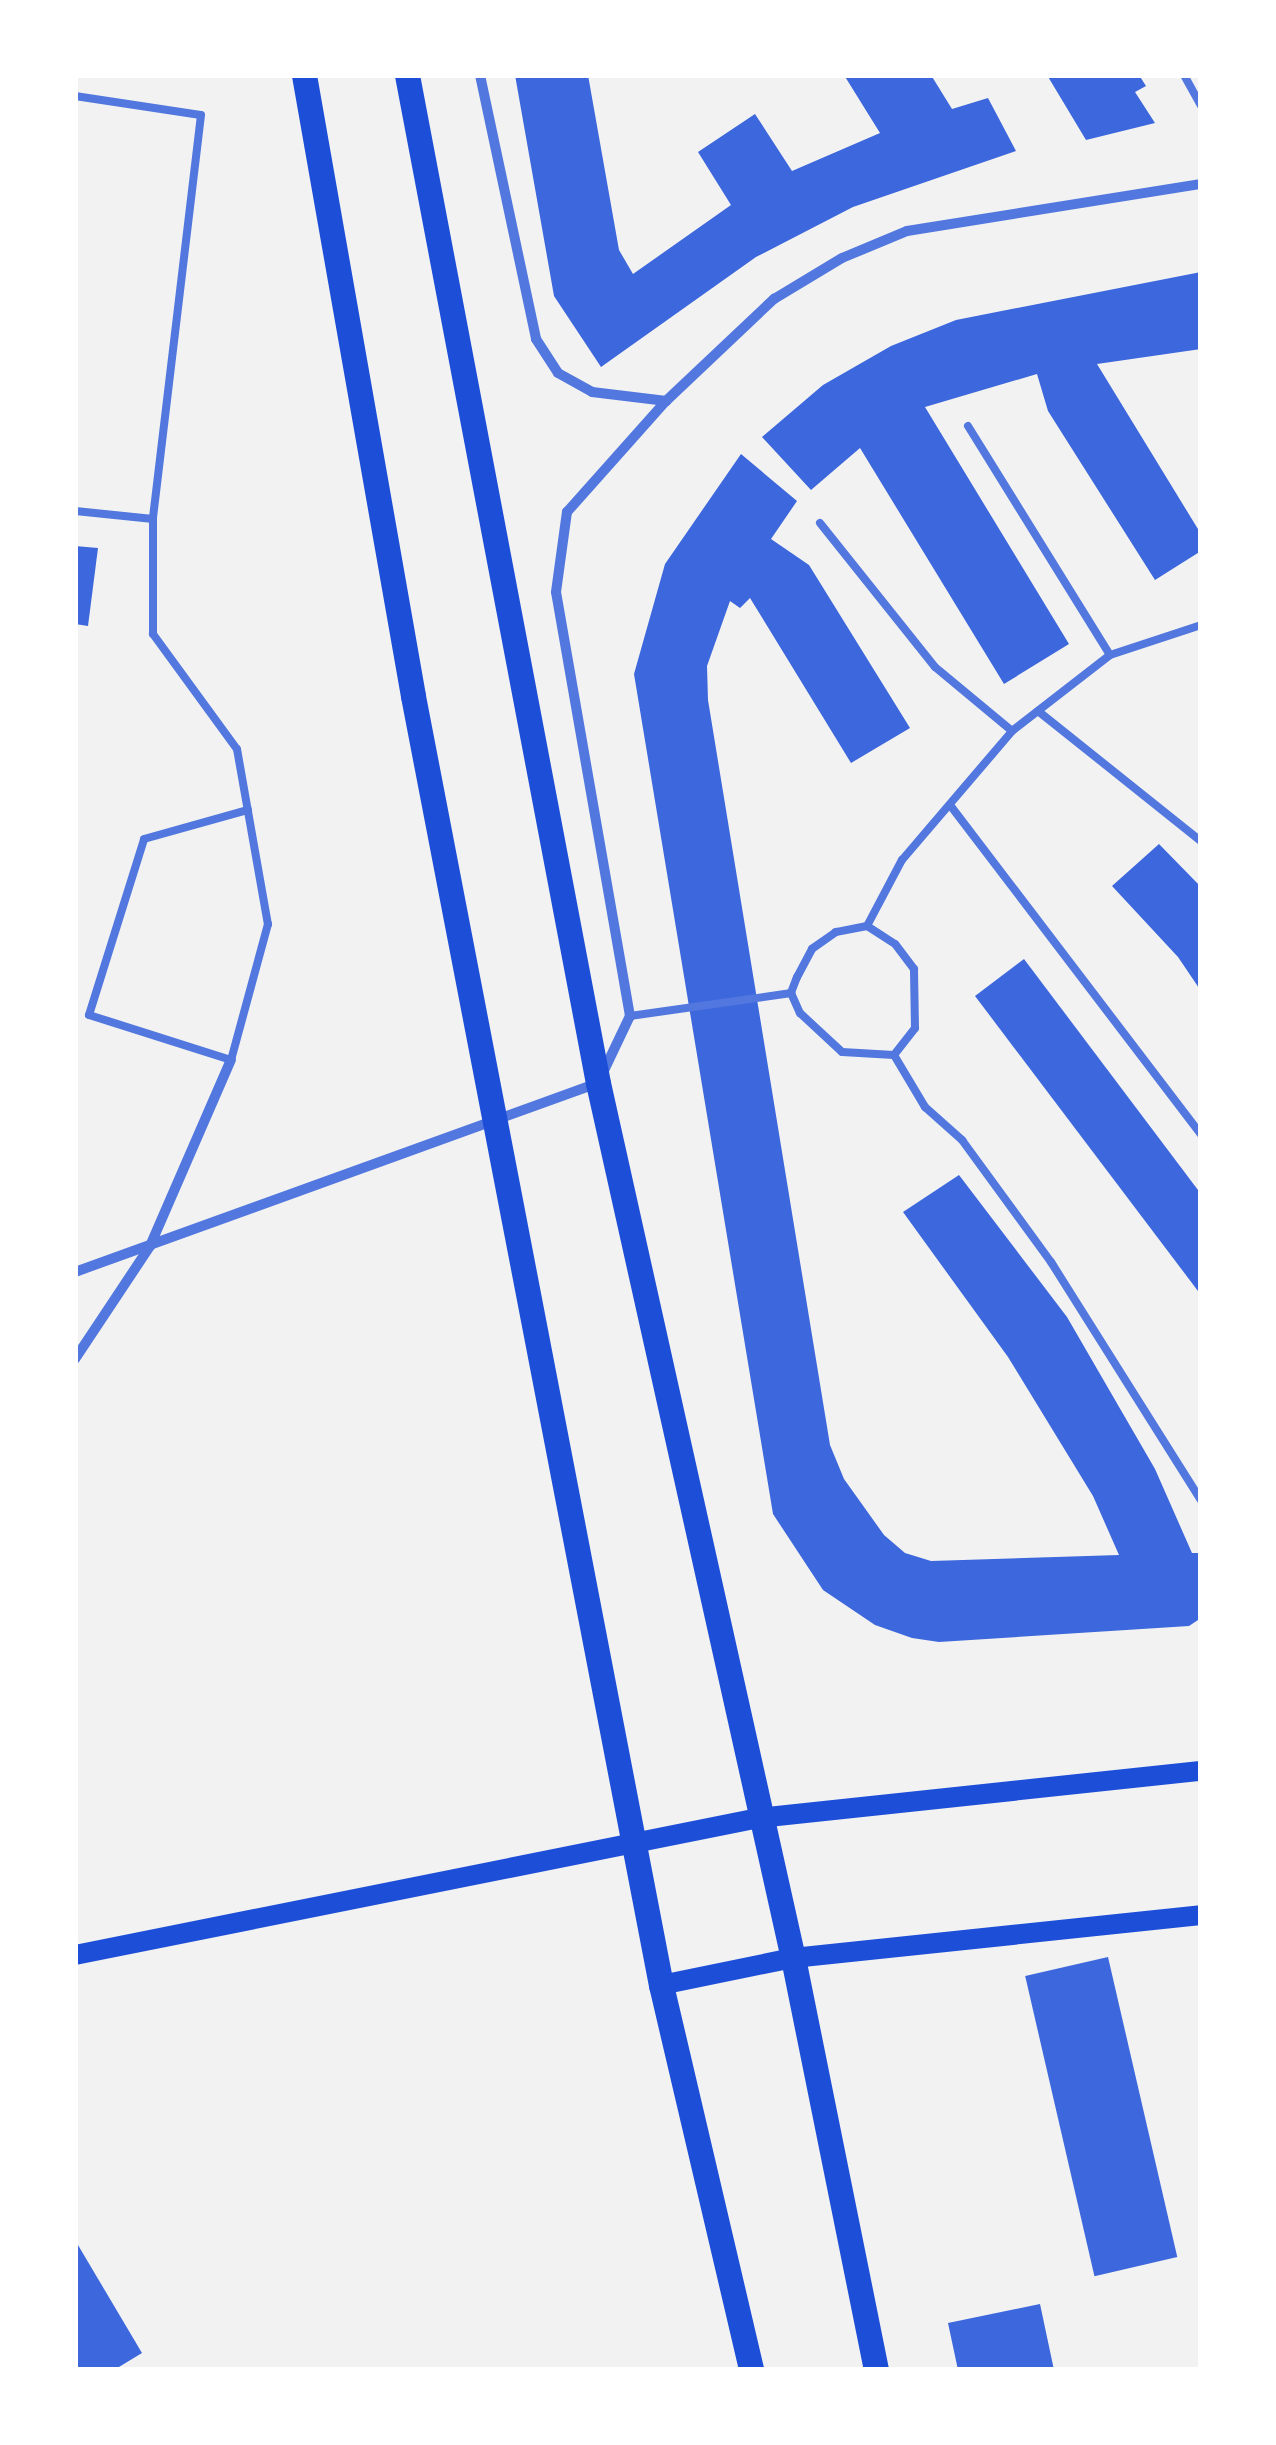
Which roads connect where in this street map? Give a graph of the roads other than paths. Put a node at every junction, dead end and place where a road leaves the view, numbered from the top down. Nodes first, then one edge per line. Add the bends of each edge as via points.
1 (304, 75) edge
2 (407, 75) edge
3 (480, 75) edge
4 (1184, 75) edge
5 (75, 96) edge
6 (1201, 106) edge
7 (1201, 184) edge
8 (666, 401) junction
9 (968, 426) dead end
10 (75, 511) edge
11 (153, 519) junction
12 (820, 523) dead end
13 (1201, 625) edge
14 (1110, 655) junction
15 (1038, 711) junction
16 (1012, 731) junction
17 (950, 804) junction
18 (248, 810) junction
19 (1201, 840) edge
20 (868, 926) junction
21 (791, 993) junction
22 (630, 1016) junction
23 (894, 1055) junction
24 (231, 1060) junction
25 (598, 1082) junction
26 (494, 1119) junction
27 (1201, 1135) edge
28 (150, 1246) junction
29 (75, 1272) edge
30 (75, 1359) edge
31 (1201, 1500) edge
32 (1201, 1771) edge
33 (759, 1818) junction
34 (634, 1842) junction
35 (1201, 1915) edge
36 (75, 1956) edge
37 (793, 1958) junction
38 (661, 1985) junction
39 (751, 2370) edge
40 (876, 2370) edge

1 - 26 main road
2 - 25 main road
3 - 8 street via 536,339 558,374 592,392
4 - 6 lane
5 - 11 lane via 201,115
7 - 8 street via 891,238 774,299
8 - 22 street via 567,512 556,592
9 - 14 lane
10 - 11 lane
11 - 18 lane via 153,634 237,749
12 - 16 lane via 935,667
13 - 14 lane
14 - 15 lane
15 - 16 lane
15 - 19 lane
16 - 17 lane
17 - 20 lane via 902,860
17 - 27 lane
18 - 24 lane via 268,924
18 - 24 lane via 144,839 88,1016
20 - 21 lane via 836,932 812,950
20 - 23 lane via 895,944 914,969 915,1028
21 - 22 lane
21 - 23 lane via 817,1034 842,1052
22 - 25 street
23 - 31 lane via 925,1107 962,1140 1050,1262
24 - 28 street
25 - 26 street
25 - 33 main road
26 - 28 street
26 - 34 main road
28 - 29 street
28 - 30 street
32 - 33 main road
33 - 34 main road
33 - 37 main road
34 - 36 main road
34 - 38 main road
35 - 37 main road
37 - 38 main road
37 - 40 main road
38 - 39 main road

